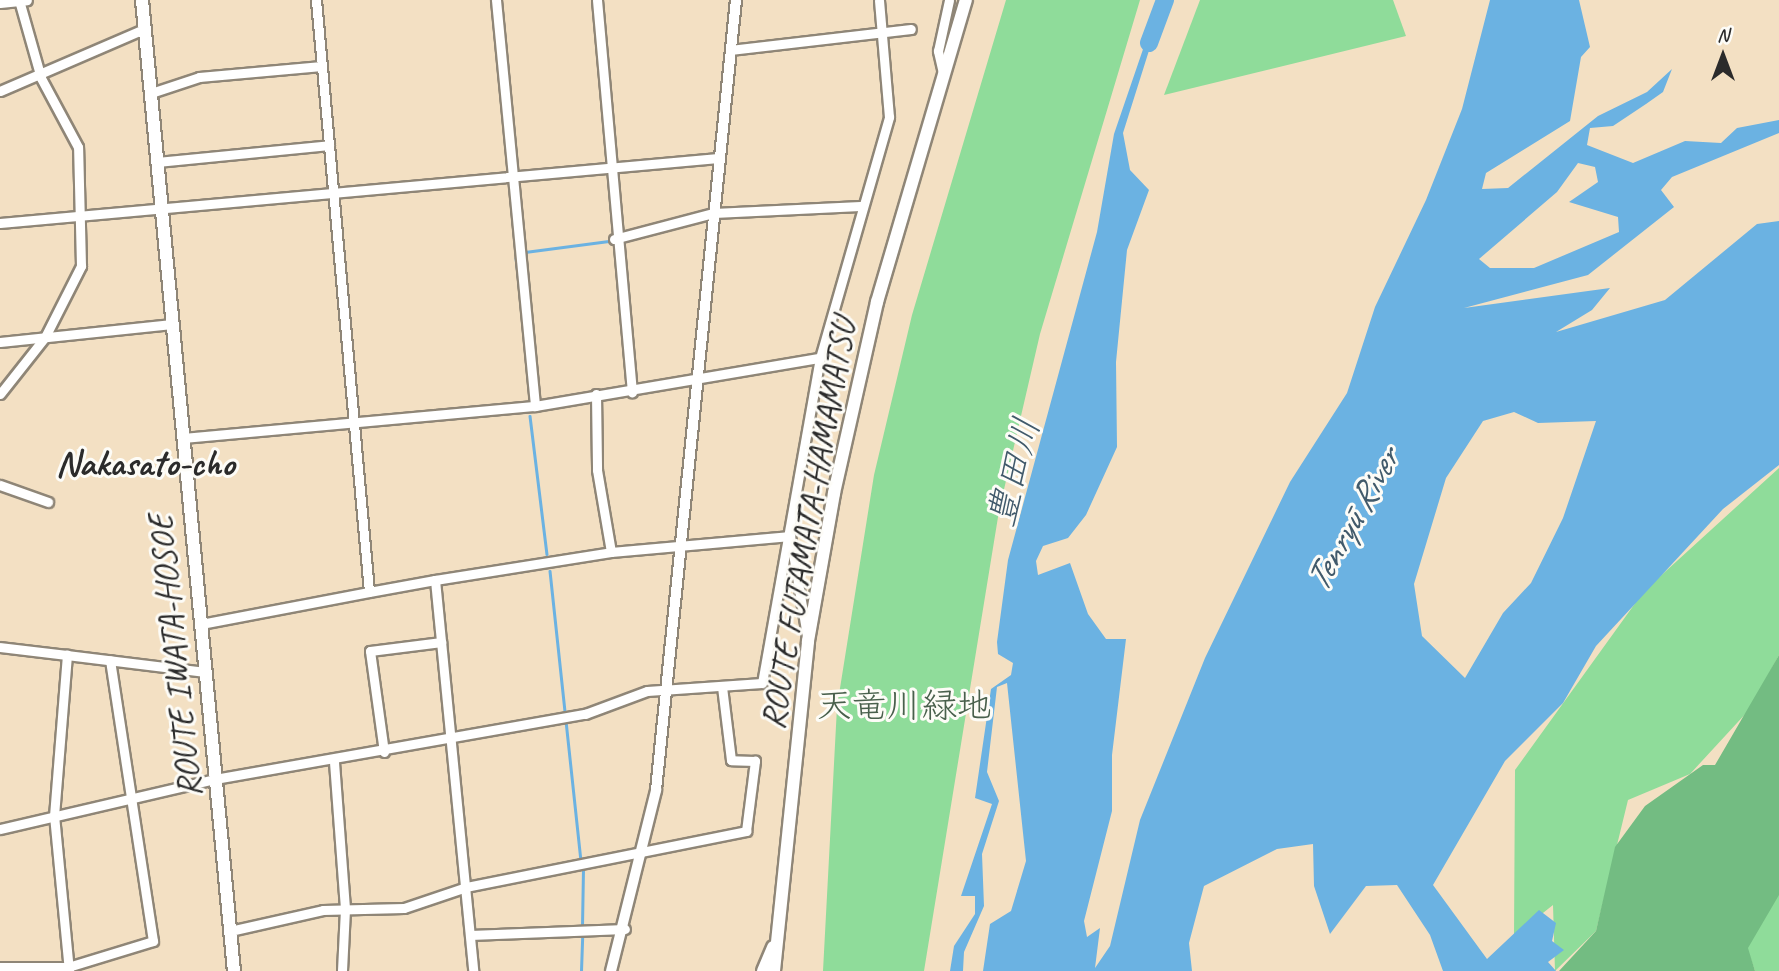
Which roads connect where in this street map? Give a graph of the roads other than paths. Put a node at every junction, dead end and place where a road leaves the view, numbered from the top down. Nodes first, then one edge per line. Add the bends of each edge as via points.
1 (20, 0) edge
2 (27, 0) edge
3 (142, 0) edge
4 (316, 0) edge
5 (496, 0) edge
6 (597, 0) edge
7 (736, 0) edge
8 (878, 0) edge
9 (948, 0) edge
10 (966, 0) edge
11 (0, 3) edge
12 (145, 29) junction
13 (911, 29) dead end
14 (881, 32) junction
15 (730, 50) junction
16 (322, 66) junction
17 (943, 74) junction
18 (41, 78) junction
19 (0, 90) edge
20 (151, 93) junction
21 (329, 145) junction
22 (719, 158) junction
23 (156, 162) junction
24 (610, 169) junction
25 (514, 178) junction
26 (333, 194) junction
27 (861, 206) junction
28 (162, 210) junction
29 (713, 213) junction
30 (81, 216) junction
31 (0, 223) edge
32 (614, 239) junction
33 (172, 324) junction
34 (45, 337) junction
35 (0, 342) edge
36 (820, 358) junction
37 (696, 380) junction
38 (632, 392) junction
39 (0, 394) edge
40 (596, 394) junction
41 (535, 406) junction
42 (355, 424) junction
43 (182, 438) junction
44 (0, 485) edge
45 (48, 502) dead end
46 (784, 535) junction
47 (680, 545) junction
48 (611, 552) junction
49 (435, 580) junction
50 (369, 592) junction
51 (201, 624) junction
52 (808, 641) junction
53 (441, 642) junction
54 (0, 647) edge
55 (67, 655) junction
56 (110, 660) junction
57 (205, 671) junction
58 (722, 687) junction
59 (666, 690) junction
60 (450, 736) junction
61 (384, 751) junction
62 (334, 762) junction
63 (215, 779) junction
64 (132, 800) junction
65 (54, 816) junction
66 (0, 830) edge
67 (644, 856) junction
68 (466, 887) junction
69 (345, 909) junction
70 (625, 929) junction
71 (230, 931) junction
72 (470, 935) junction
73 (775, 944) junction
74 (0, 967) edge
75 (68, 969) edge
76 (234, 971) edge
77 (342, 971) edge
78 (473, 971) edge
79 (611, 971) edge
80 (762, 971) edge
81 (774, 971) edge

1 - 2 street
1 - 11 street
1 - 18 street
3 - 12 main road, ROUTE IWATA-HOSOE
4 - 16 street
5 - 25 street
6 - 24 street
7 - 15 street
8 - 14 street
9 - 17 street via 939,51
10 - 17 main road, ROUTE FUTAMATA-HAMAMATSU
12 - 18 street
12 - 20 main road, ROUTE IWATA-HOSOE
13 - 14 street
14 - 15 street
14 - 27 street via 889,117
15 - 22 street
16 - 20 street via 199,77
16 - 21 street
17 - 52 main road, ROUTE FUTAMATA-HAMAMATSU via 853,395
18 - 19 street
18 - 30 street via 78,148
20 - 23 main road, ROUTE IWATA-HOSOE
21 - 23 street
21 - 26 street
22 - 24 street
22 - 29 street
23 - 28 main road, ROUTE IWATA-HOSOE
24 - 25 street
24 - 32 street
25 - 26 street
25 - 41 street
26 - 28 street
26 - 42 street
27 - 29 street
27 - 36 street
28 - 30 street
28 - 33 main road, ROUTE IWATA-HOSOE
29 - 32 street
29 - 37 street
30 - 31 street
30 - 34 street via 75,284
32 - 38 street
33 - 34 street
33 - 43 main road, ROUTE IWATA-HOSOE
34 - 35 street
34 - 39 street
36 - 37 street
36 - 46 street
37 - 38 street
37 - 47 street
38 - 40 street
40 - 41 street
40 - 48 street via 597,470
41 - 42 street
42 - 43 street
42 - 50 street
43 - 51 main road, ROUTE IWATA-HOSOE
44 - 45 street
46 - 47 street
46 - 52 street via 795,545
46 - 58 street via 762,683
47 - 48 street
47 - 59 street
48 - 49 street
49 - 50 street
49 - 53 street
50 - 51 street
51 - 57 main road, ROUTE IWATA-HOSOE
52 - 73 main road, ROUTE FUTAMATA-HAMAMATSU
53 - 60 street
53 - 61 street via 370,652
54 - 55 street
55 - 56 street
55 - 65 street
56 - 57 street
56 - 64 street
57 - 63 main road, ROUTE IWATA-HOSOE
58 - 59 street
58 - 67 street via 731,760 755,761 746,831
59 - 60 street via 568,716
59 - 67 street
60 - 61 street
60 - 68 street
61 - 62 street
62 - 63 street
62 - 69 street
63 - 64 street
63 - 71 main road, ROUTE IWATA-HOSOE
64 - 65 street
64 - 75 street via 153,941
65 - 66 street
65 - 75 street
67 - 68 street
67 - 70 street
68 - 69 street via 404,908
68 - 72 street
69 - 71 street
69 - 77 street
70 - 72 street
70 - 79 street
71 - 76 main road, ROUTE IWATA-HOSOE
72 - 78 street
73 - 80 main road, ROUTE FUTAMATA-HAMAMATSU
73 - 81 main road, ROUTE FUTAMATA-HAMAMATSU
74 - 75 street

